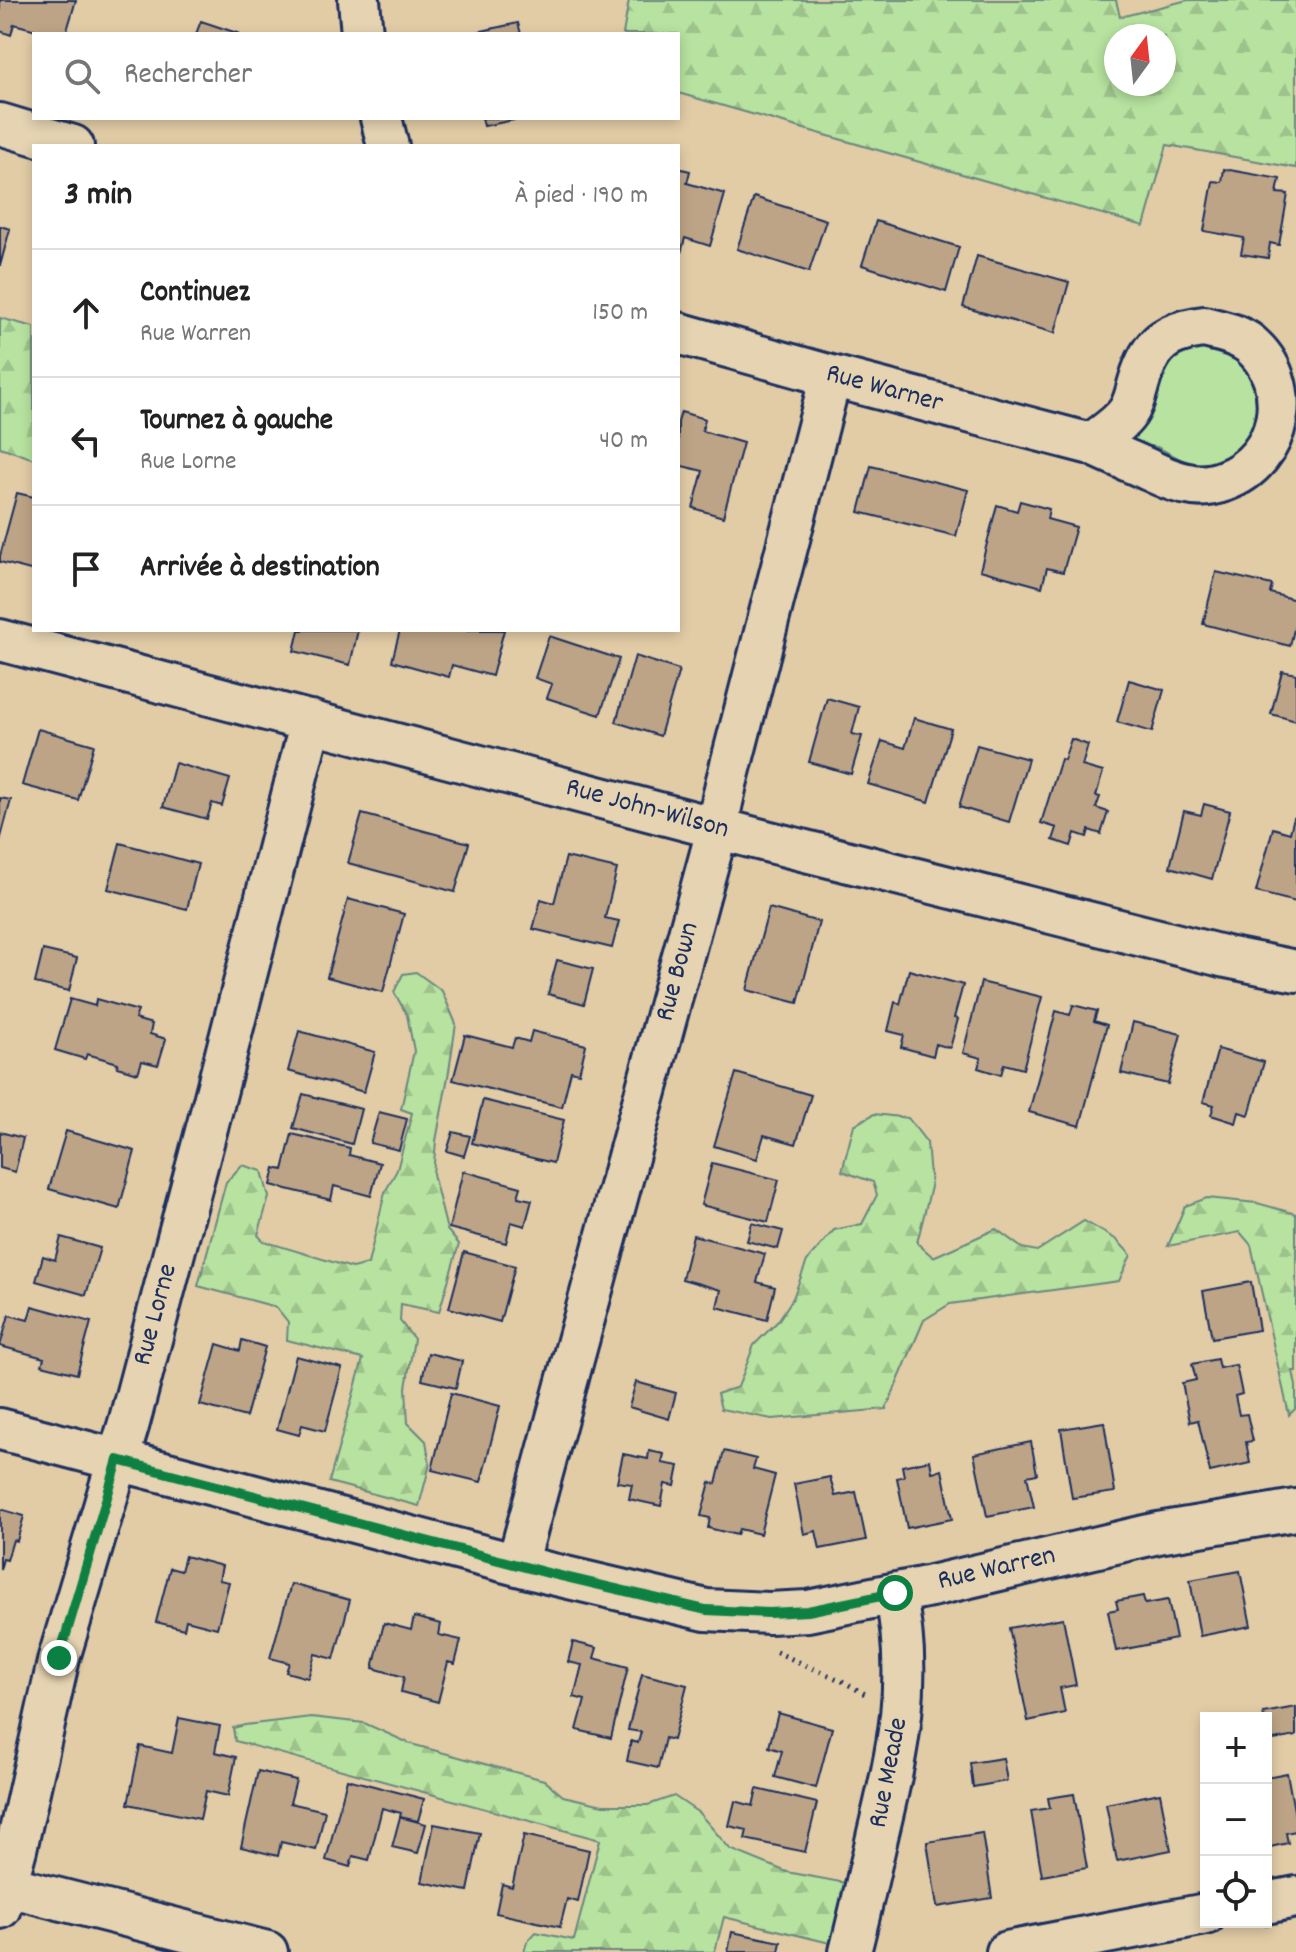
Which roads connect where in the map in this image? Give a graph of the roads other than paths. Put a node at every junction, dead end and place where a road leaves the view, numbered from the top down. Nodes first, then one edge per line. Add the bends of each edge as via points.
1 (359, 0) edge
2 (362, 32) edge
3 (382, 120) edge
4 (0, 124) edge
5 (66, 144) edge
6 (388, 144) edge
7 (680, 334) edge
8 (831, 376) junction
9 (1091, 444) junction
10 (0, 640) edge
11 (311, 721) junction
12 (717, 828) junction
13 (1296, 971) edge
14 (0, 1429) edge
15 (118, 1460) junction
16 (1296, 1510) edge
17 (517, 1565) junction
18 (895, 1593) junction
19 (2, 1892) edge
20 (1296, 1897) edge
21 (1272, 1902) edge
22 (1200, 1915) edge
23 (267, 1952) edge
24 (850, 1952) edge
25 (1007, 1952) edge

1 - 2 street
3 - 6 street
4 - 5 street
7 - 8 street, Rue Warner
8 - 9 street, Rue Warner
8 - 12 street, Rue Bown
9 - 9 street, Rue Warner via 1128,413 1153,349 1182,330 1204,327 1248,342 1276,376 1281,402 1276,429 1268,449 1236,477 1189,485
10 - 11 street, Rue John-Wilson
11 - 12 street, Rue John-Wilson
11 - 15 street, Rue Lorne
12 - 13 street, Rue John-Wilson
12 - 17 street, Rue Bown
14 - 15 street, Rue Warren
15 - 17 street, Rue Warren
15 - 19 street, Rue Lorne via 59,1658
16 - 18 street, Rue Warren via 1158,1533
17 - 18 street, Rue Warren via 729,1612 808,1611
18 - 24 street, Rue Meade via 905,1657 902,1721
19 - 23 street
20 - 21 street
22 - 25 street

